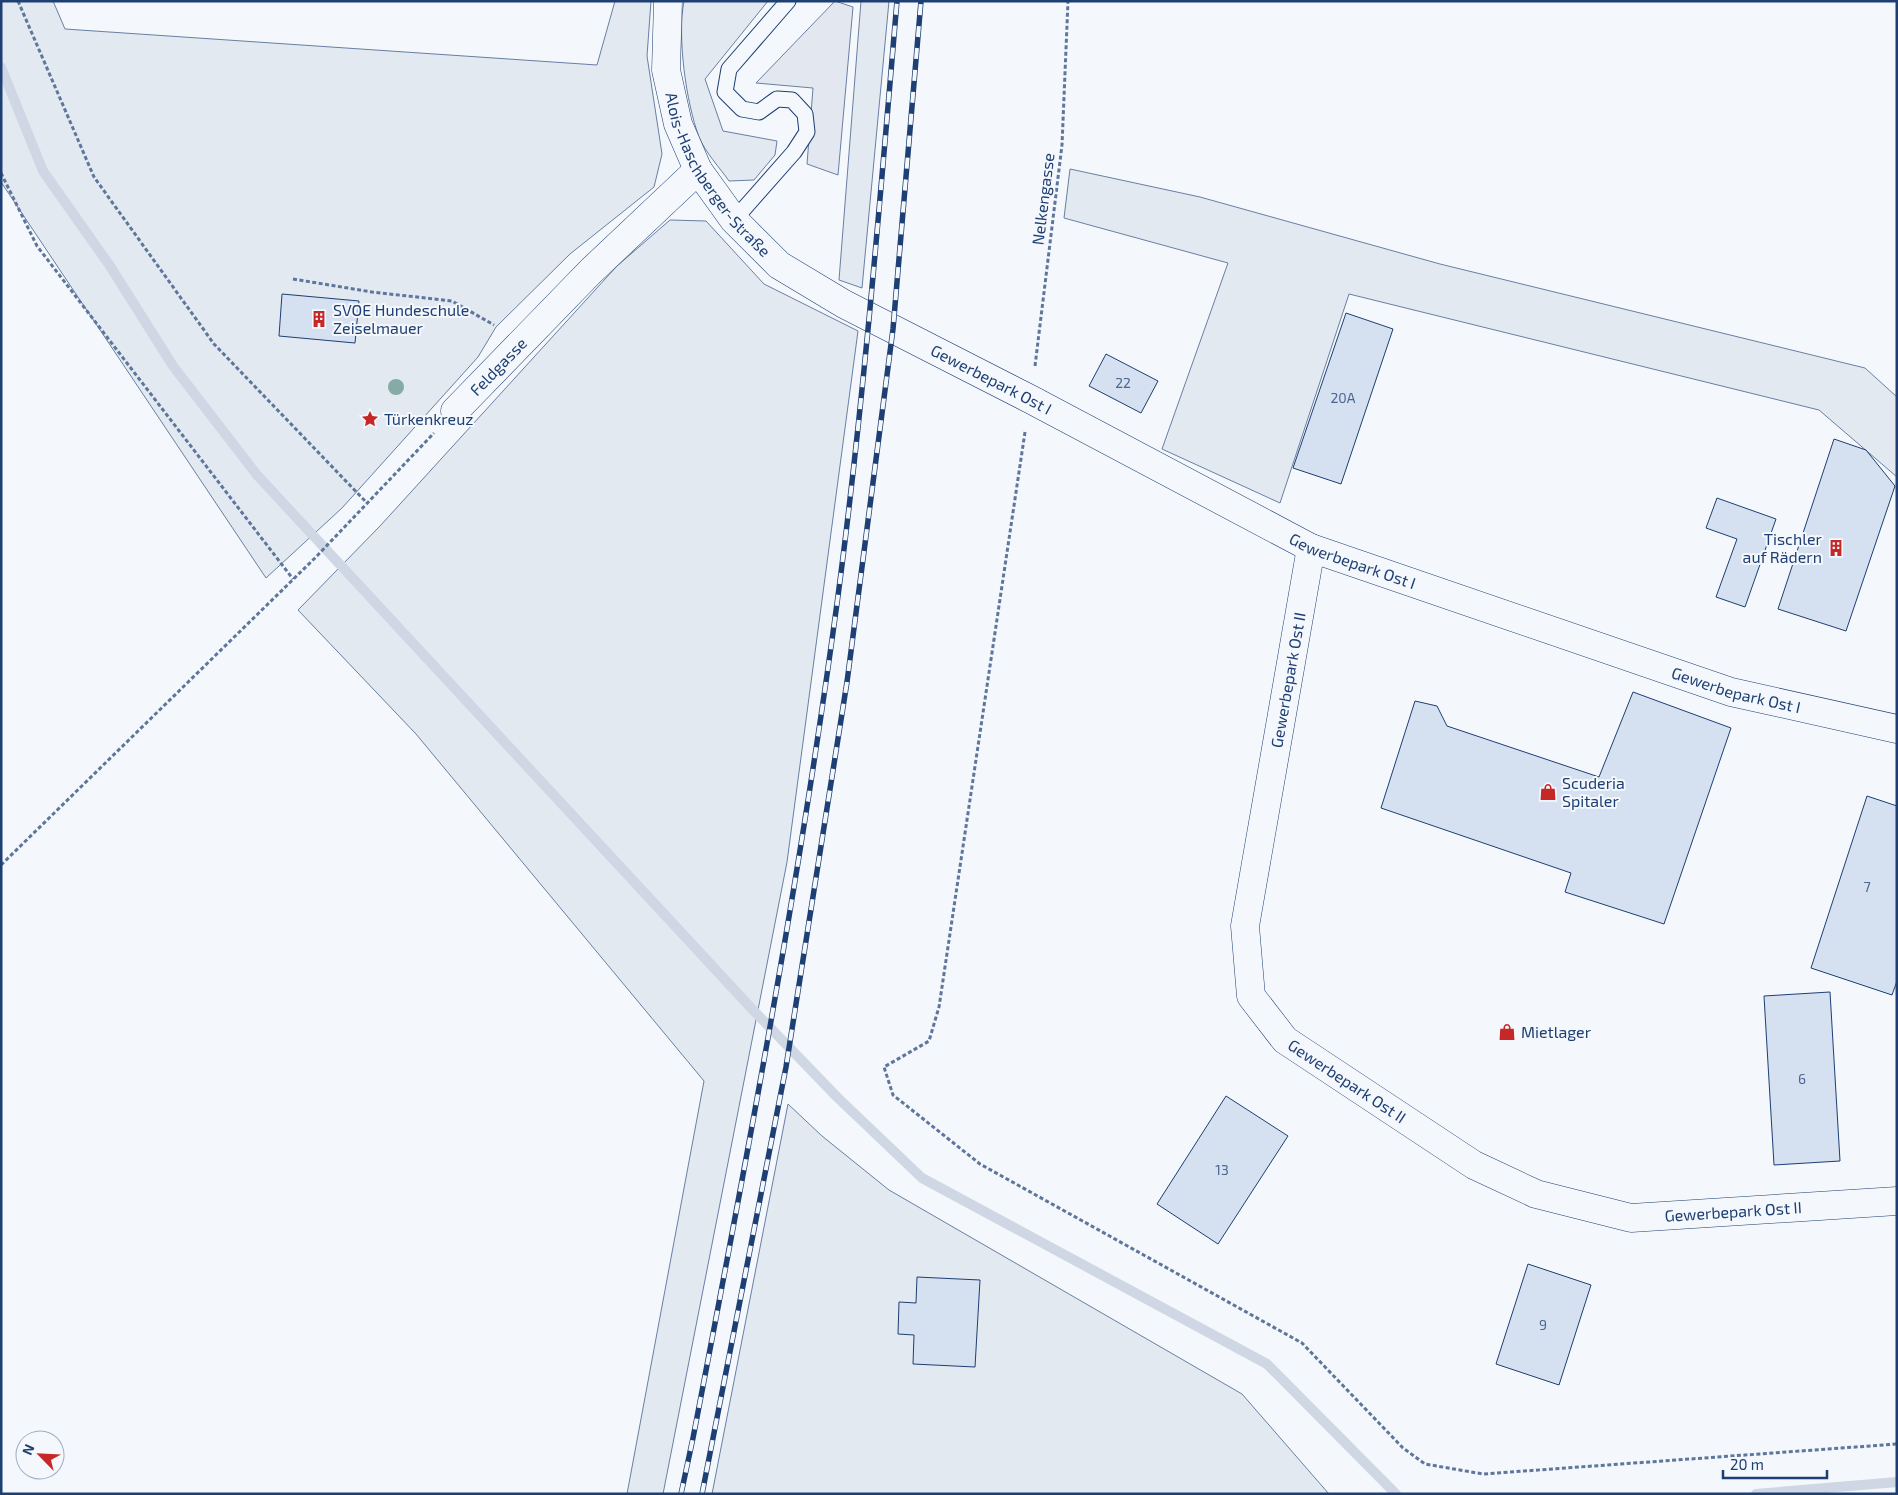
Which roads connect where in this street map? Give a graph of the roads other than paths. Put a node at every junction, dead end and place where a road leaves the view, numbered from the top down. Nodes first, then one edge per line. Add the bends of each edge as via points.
1 (668, 1) edge
2 (788, 1) edge
3 (698, 170) junction
4 (734, 220) junction
5 (844, 304) joint
6 (456, 411) road end
7 (1311, 548) junction
8 (1897, 729) edge
9 (1897, 1202) edge

1 - 3 street, Alois-Haschberger-Straße via 666,70 678,124
2 - 4 lane via 729,69 725,92 742,109 759,112 777,98 792,100 805,114 807,132 794,152
3 - 4 street, Alois-Haschberger-Straße
3 - 6 street, Feldgasse via 591,271
4 - 5 street, Alois-Haschberger-Straße via 779,265
5 - 7 street, Gewerbepark Ost I
7 - 8 street, Gewerbepark Ost I via 1731,692
7 - 9 street, Gewerbepark Ost II via 1245,926 1251,996 1285,1040 1474,1165 1536,1194 1631,1218

